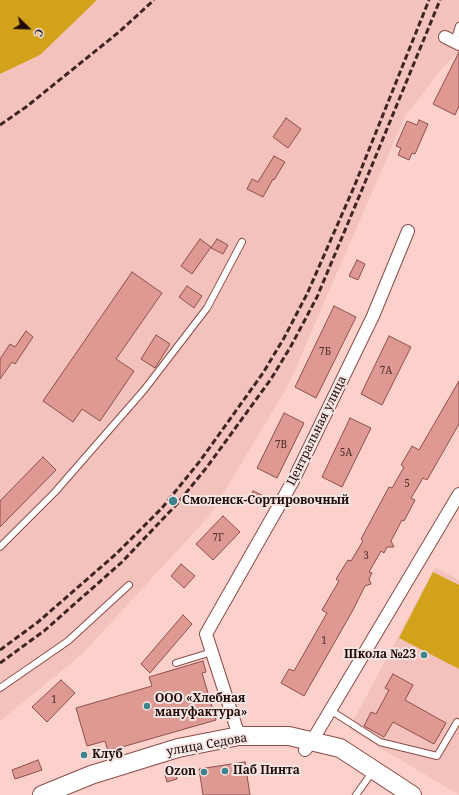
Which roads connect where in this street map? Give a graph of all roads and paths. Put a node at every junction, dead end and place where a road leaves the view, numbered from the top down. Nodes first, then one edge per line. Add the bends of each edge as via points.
1 (459, 26) edge
2 (453, 41) edge
3 (408, 231) dead end
4 (242, 242) dead end
5 (459, 494) edge
6 (0, 547) edge
7 (129, 585) dead end
8 (212, 652) junction
9 (176, 663) dead end
10 (0, 688) edge
11 (330, 710) junction
12 (457, 722) dead end
13 (239, 736) junction
14 (308, 746) junction
15 (374, 770) junction
16 (42, 795) edge
17 (356, 795) edge
18 (412, 795) edge

1 - 2 lane
3 - 8 street, Центральная улица via 373,316 293,481 206,634
4 - 6 lane via 207,308 144,390 55,492
5 - 11 street
7 - 10 lane via 68,641
8 - 9 lane
8 - 13 street, Центральная улица
11 - 12 lane via 380,742 437,756
11 - 14 street
13 - 14 street, улица Седова via 289,736
13 - 16 street, улица Седова via 178,748 91,775
14 - 15 street, улица Седова via 340,748
15 - 17 lane
15 - 18 street, улица Седова

